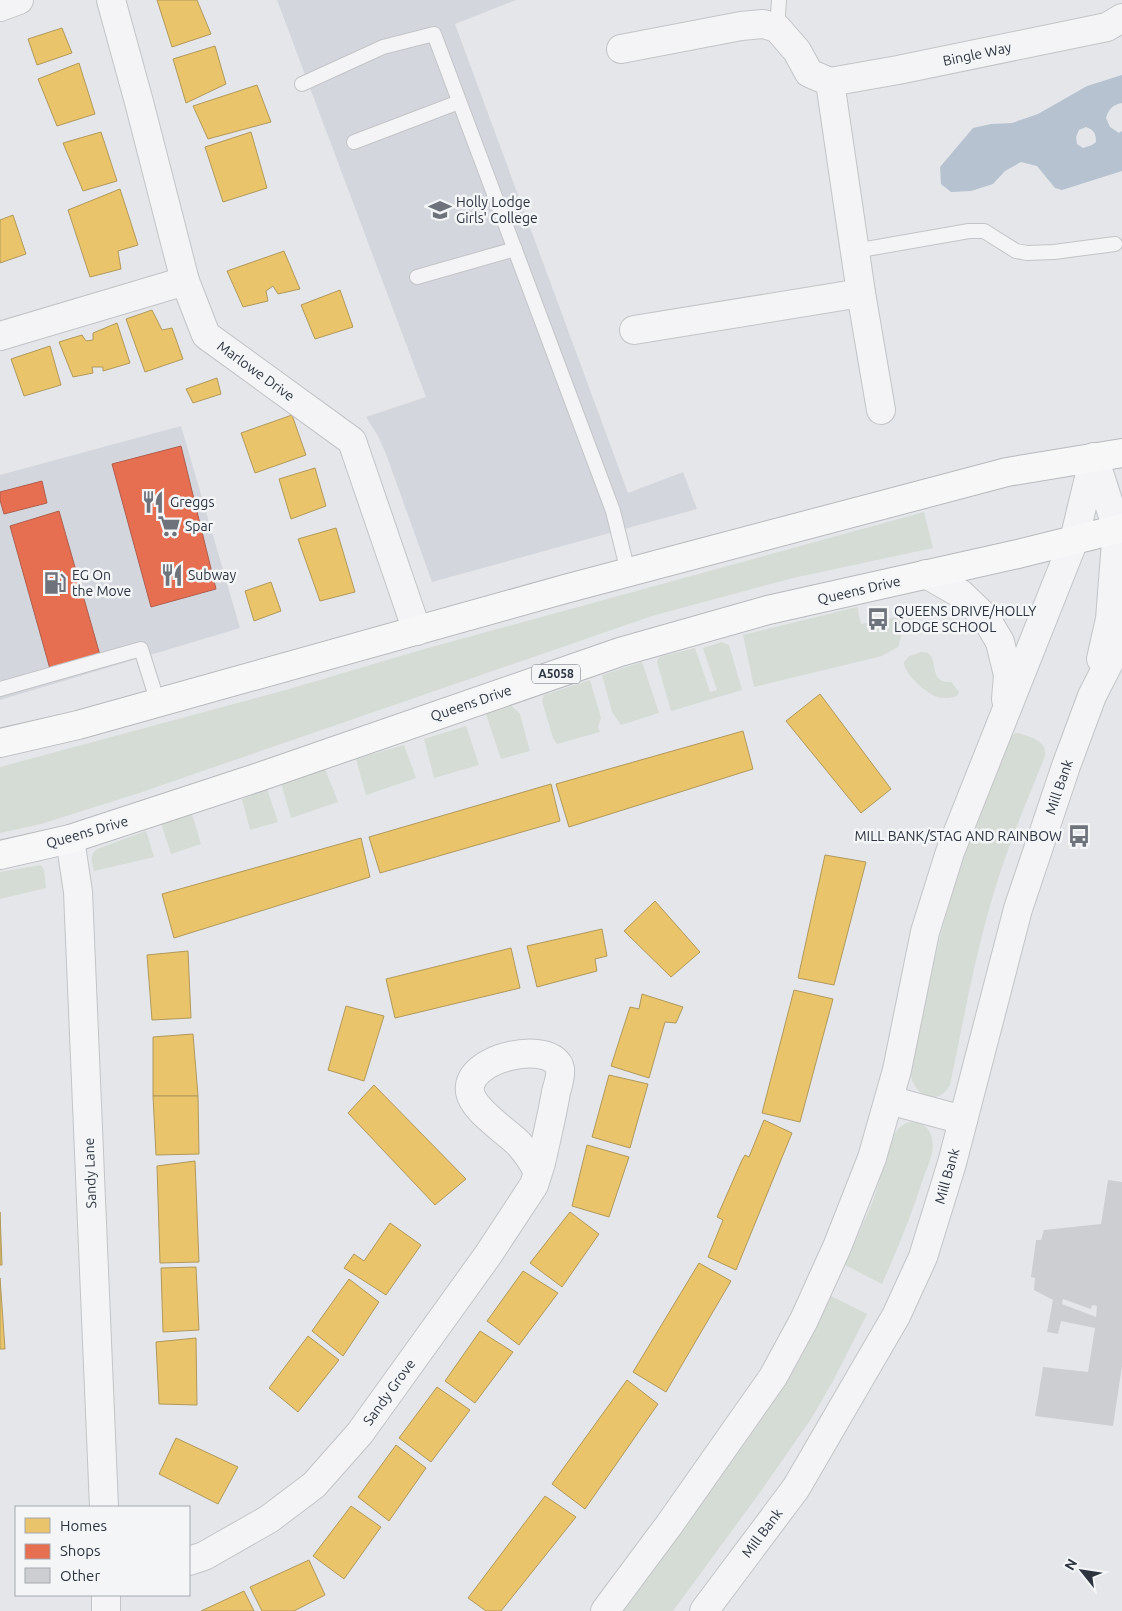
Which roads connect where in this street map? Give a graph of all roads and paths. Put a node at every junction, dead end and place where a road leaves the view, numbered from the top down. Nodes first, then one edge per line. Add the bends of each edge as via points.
1 (19, 0) edge
2 (111, 0) edge
3 (779, 0) edge
4 (0, 7) edge
5 (1122, 18) edge
6 (777, 28) junction
7 (621, 50) dead end
8 (830, 82) junction
9 (302, 84) dead end
10 (459, 102) junction
11 (354, 142) dead end
12 (1115, 244) dead end
13 (515, 249) junction
14 (855, 251) junction
15 (417, 277) dead end
16 (185, 281) junction
17 (861, 293) junction
18 (634, 330) dead end
19 (0, 336) edge
20 (881, 410) dead end
21 (1122, 453) edge
22 (1094, 457) junction
23 (1119, 529) edge
24 (1074, 540) junction
25 (628, 572) junction
26 (926, 574) junction
27 (417, 631) junction
28 (1122, 636) edge
29 (0, 688) edge
30 (1092, 696) junction
31 (158, 703) junction
32 (1003, 720) junction
33 (0, 743) edge
34 (70, 839) junction
35 (0, 855) edge
36 (889, 1100) junction
37 (963, 1120) junction
38 (538, 1172) dead end
39 (104, 1506) edge
40 (190, 1561) edge
41 (106, 1596) edge
42 (106, 1611) edge
43 (605, 1611) edge
44 (704, 1611) edge

1 - 4 street
2 - 16 street, Marlowe Drive
3 - 6 lane
5 - 8 street, Bingle Way via 1107,27
6 - 7 street via 763,24 741,26
6 - 8 street via 797,51 810,73
8 - 14 street
9 - 10 lane via 384,47 434,34
10 - 11 lane
10 - 13 lane
12 - 14 lane via 1027,253 1016,251 984,232 969,231
13 - 15 lane
13 - 25 lane via 613,511
14 - 17 street
16 - 19 street
16 - 27 street, Marlowe Drive via 206,335 352,441
17 - 18 street
17 - 20 street
21 - 22 highway
22 - 23 street, Mill Bank
22 - 24 street
22 - 25 highway via 1007,472
23 - 24 highway, Queens Drive / A5058
23 - 30 street, Mill Bank via 1110,619
24 - 26 highway, Queens Drive / A5058
24 - 32 street
25 - 27 highway
26 - 32 street via 960,594 979,611 1000,642 1008,675
26 - 34 highway, Queens Drive / A5058 via 768,610 620,652
27 - 31 highway
28 - 30 street, Mill Bank
29 - 31 lane via 141,649
30 - 37 street, Mill Bank via 1018,908
31 - 33 highway
32 - 36 street via 950,852 925,932
34 - 35 highway, Queens Drive / A5058
34 - 39 street, Sandy Lane via 78,892
36 - 37 street
36 - 43 street via 872,1158 837,1247 804,1320 773,1377
37 - 44 street, Mill Bank via 923,1257 896,1316 796,1488
38 - 40 street, Sandy Grove via 534,1185 482,1264 360,1433 314,1485 269,1519
41 - 42 street

